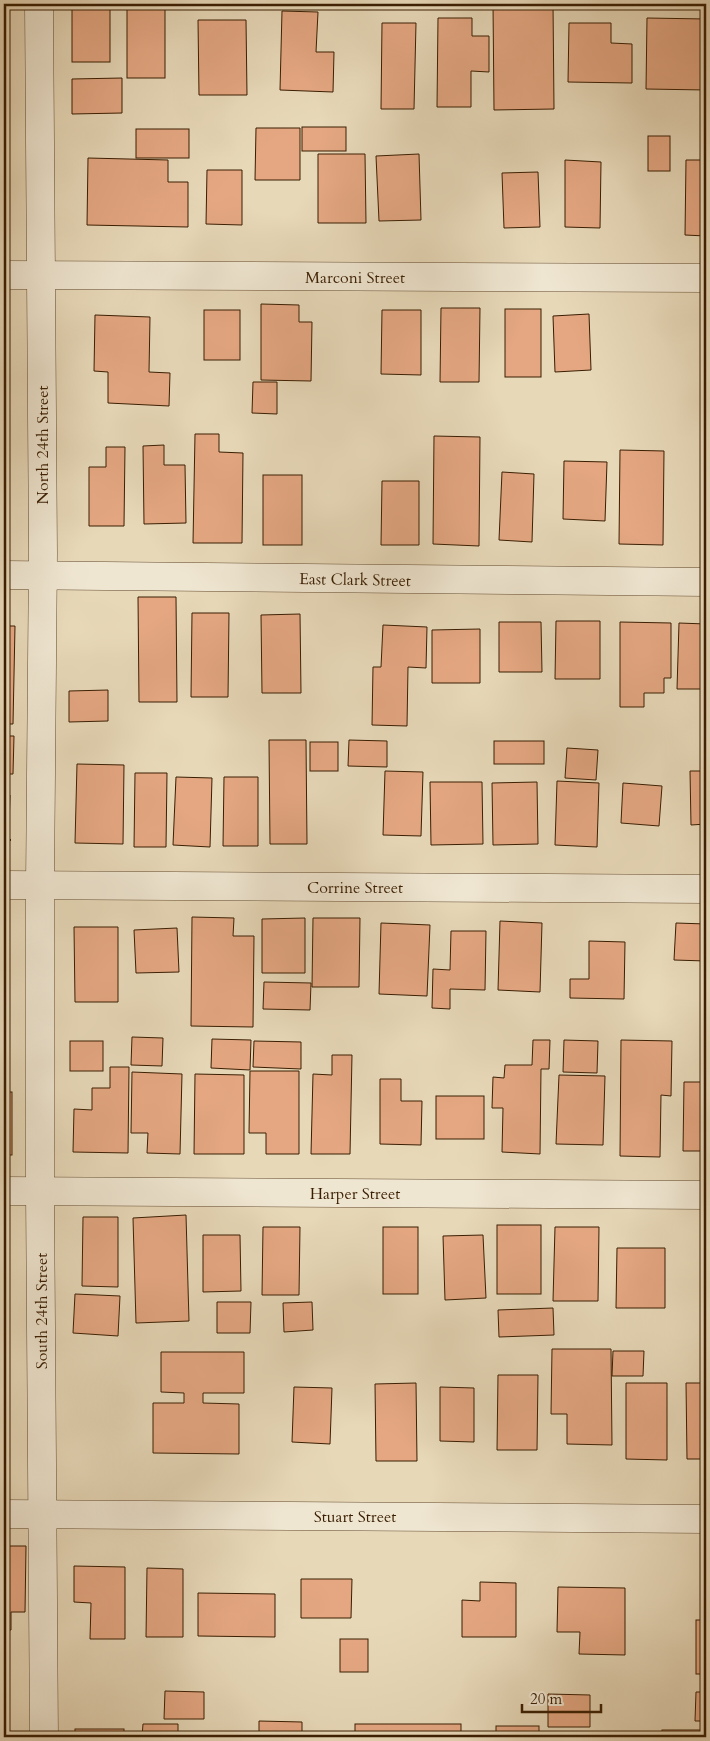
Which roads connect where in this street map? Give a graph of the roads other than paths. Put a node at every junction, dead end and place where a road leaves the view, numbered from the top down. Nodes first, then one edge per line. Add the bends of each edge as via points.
1 (39, 4) edge
2 (4, 275) edge
3 (40, 276) junction
4 (706, 278) edge
5 (4, 575) edge
6 (43, 576) junction
7 (706, 582) edge
8 (4, 885) edge
9 (40, 885) junction
10 (706, 889) edge
11 (4, 1191) edge
12 (40, 1191) junction
13 (706, 1195) edge
14 (4, 1514) edge
15 (43, 1514) junction
16 (706, 1519) edge
17 (44, 1737) edge

1 - 3 street, North 24th Street
2 - 3 street, Marconi Street
3 - 4 street, Marconi Street
3 - 6 street, North 24th Street
5 - 6 street, East Clark Street
6 - 7 street, East Clark Street
6 - 9 street, North 24th Street
8 - 9 street, Corrine Street
9 - 10 street, Corrine Street
9 - 12 street, South 24th Street
11 - 12 street, Harper Street
12 - 13 street, Harper Street
12 - 15 street, South 24th Street
14 - 15 street, Stuart Street
15 - 16 street, Stuart Street
15 - 17 street, South 24th Street

